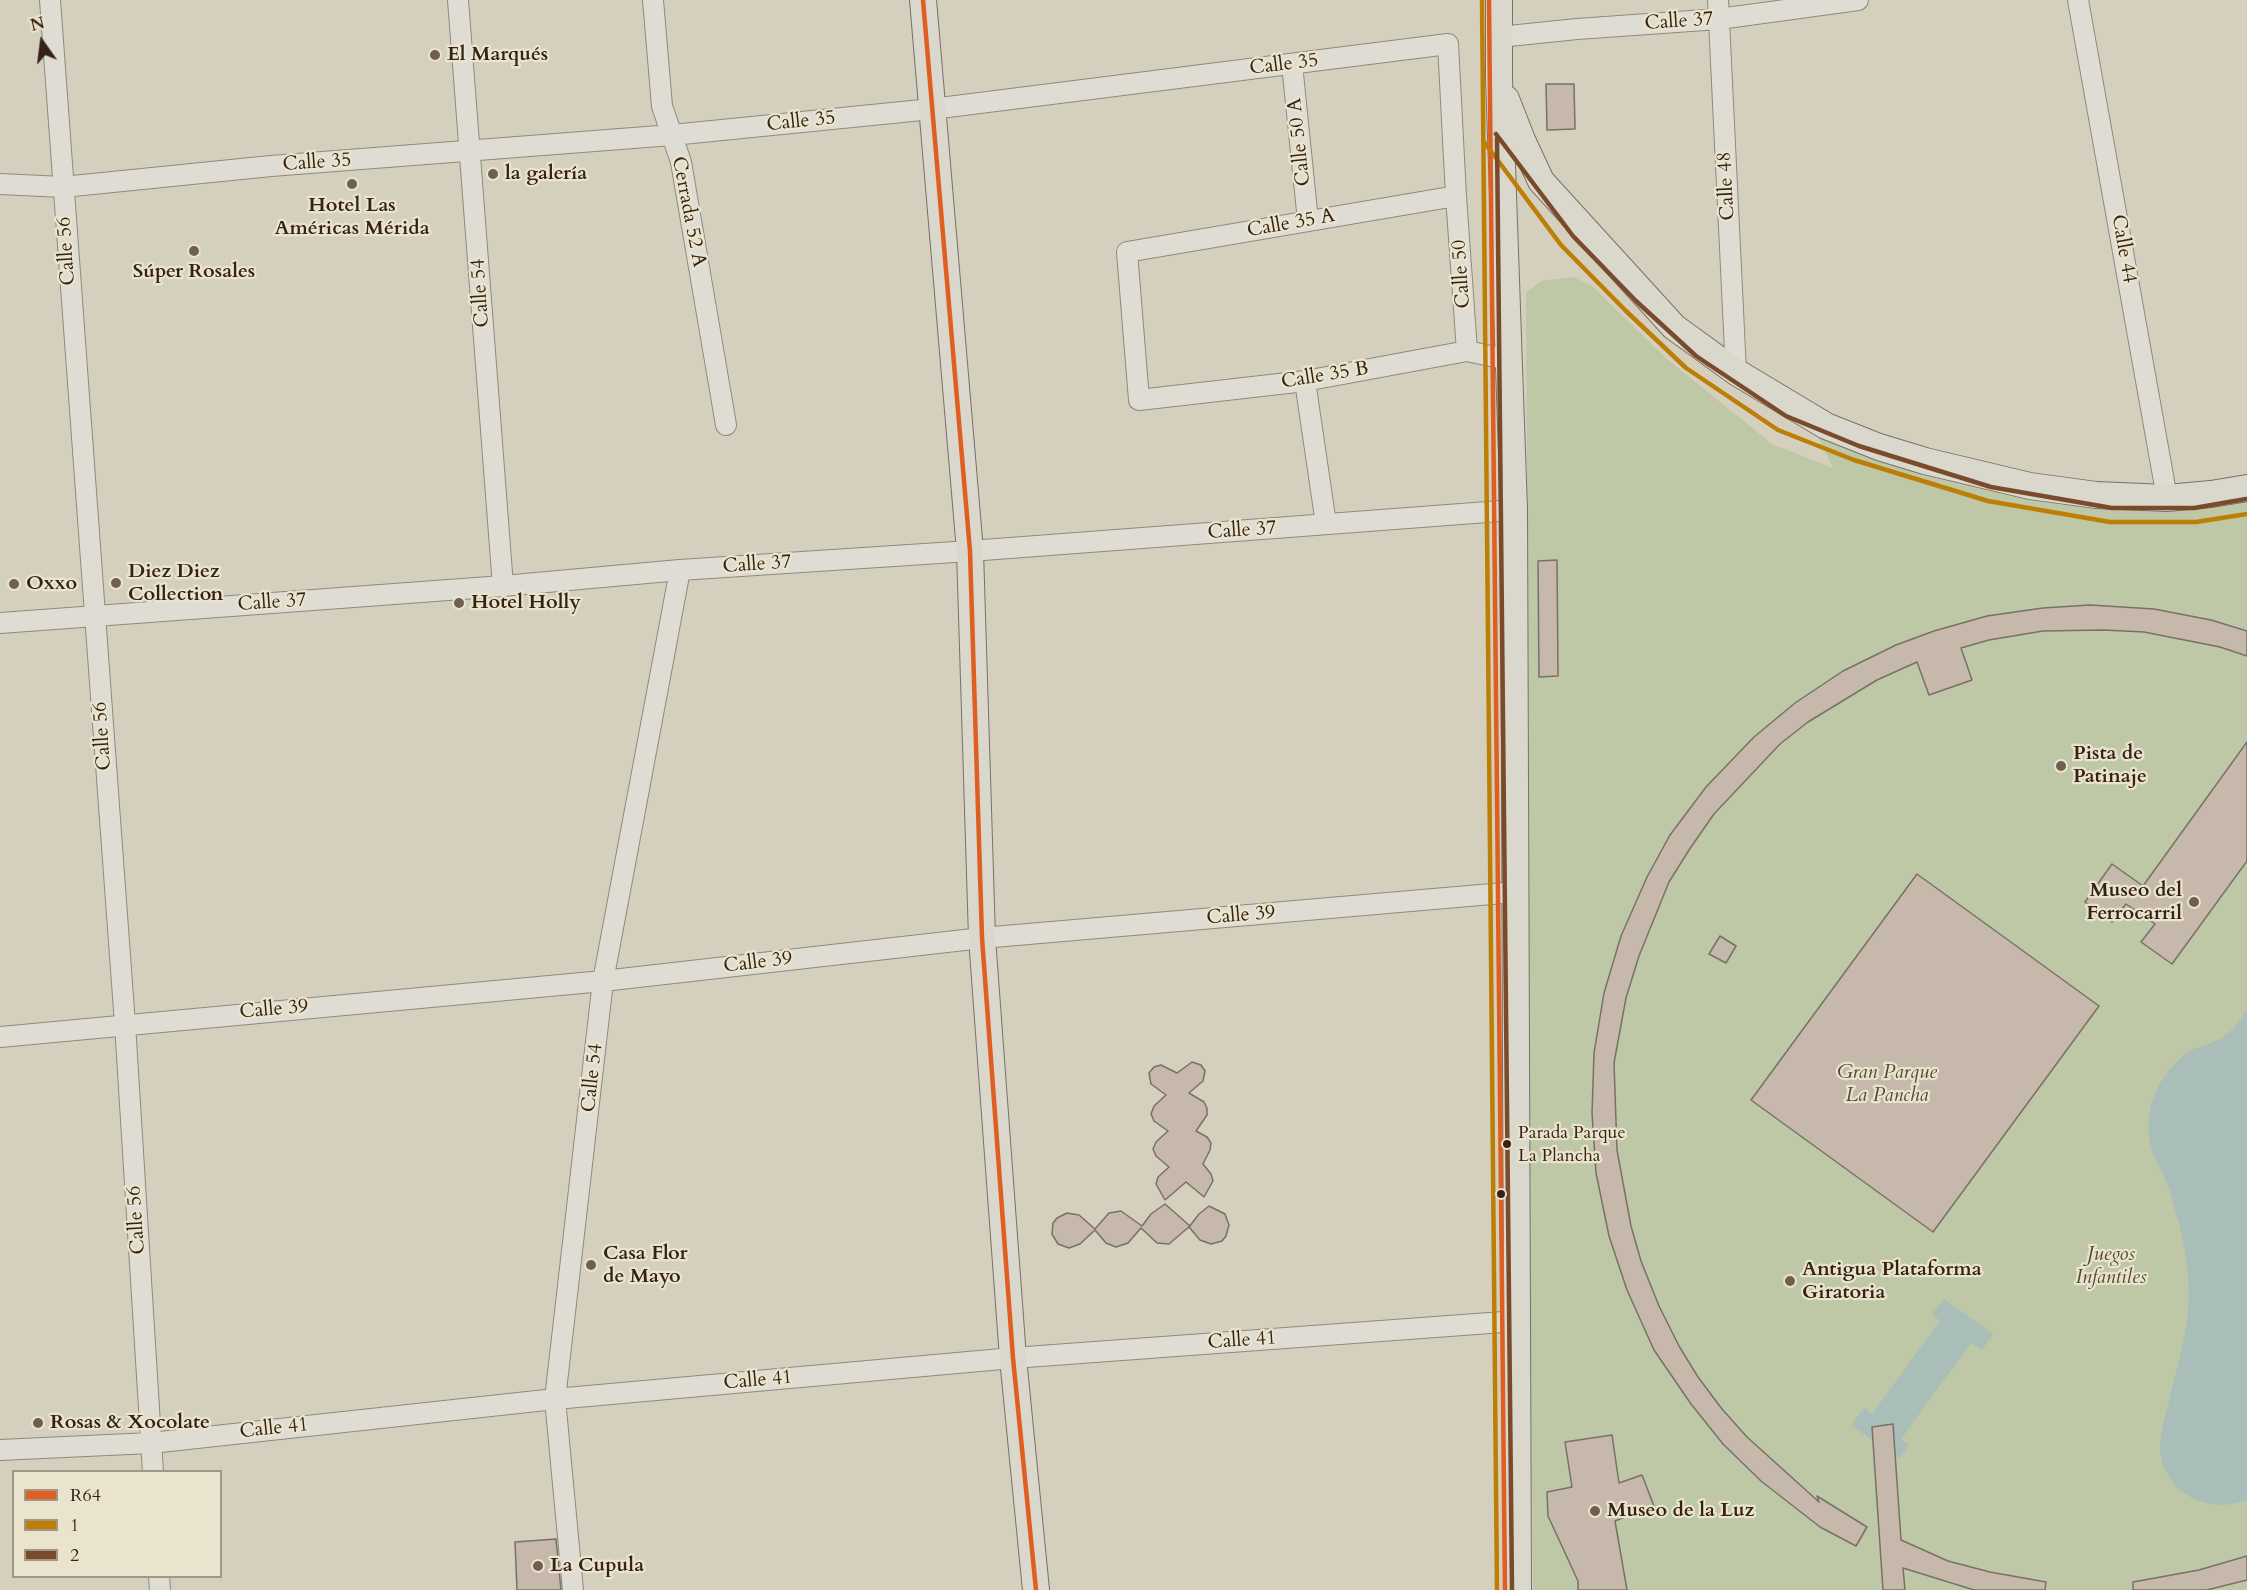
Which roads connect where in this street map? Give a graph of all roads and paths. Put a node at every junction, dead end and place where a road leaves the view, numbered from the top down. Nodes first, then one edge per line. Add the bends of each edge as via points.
1 (50, 0) edge
2 (458, 0) edge
3 (653, 0) edge
4 (923, 0) edge
5 (1499, 0) edge
6 (1858, 0) edge
7 (2078, 0) edge
8 (1719, 10) edge
9 (1499, 37) junction
10 (1292, 64) junction
11 (1499, 79) junction
12 (932, 109) junction
13 (672, 135) junction
14 (470, 152) junction
15 (0, 184) edge
16 (63, 187) junction
17 (1456, 196) junction
18 (1308, 221) junction
19 (1467, 351) junction
20 (1509, 360) junction
21 (1736, 372) junction
22 (1305, 381) junction
23 (1140, 400) joint
24 (726, 425) dead end
25 (2247, 488) edge
26 (2167, 498) junction
27 (1514, 510) junction
28 (1326, 524) junction
29 (970, 551) junction
30 (680, 570) junction
31 (503, 586) junction
32 (94, 617) junction
33 (0, 623) edge
34 (1515, 892) junction
35 (982, 938) junction
36 (603, 981) junction
37 (125, 1024) junction
38 (0, 1037) edge
39 (1517, 1321) junction
40 (1013, 1358) junction
41 (555, 1399) junction
42 (151, 1443) junction
43 (0, 1450) edge
44 (153, 1470) edge
45 (573, 1590) edge
46 (1036, 1590) edge
47 (1518, 1590) edge

1 - 16 street, Calle 56
2 - 14 street, Calle 54
3 - 13 street, Cerrada 52 A via 662,106
4 - 12 main road
5 - 9 main road
6 - 8 street, Calle 37
7 - 26 street, Calle 44
8 - 9 street, Calle 37
8 - 21 street, Calle 48
9 - 11 main road
10 - 12 street, Calle 35
10 - 17 street, Calle 35 via 1448,44
10 - 18 street, Calle 50 A
11 - 20 main road
11 - 21 main road via 1541,182 1674,327
12 - 13 street, Calle 35
12 - 29 main road
13 - 14 street, Calle 35
13 - 24 street, Cerrada 52 A via 681,162
14 - 16 street, Calle 35 via 271,166
14 - 31 street, Calle 54
15 - 16 street, Calle 35
16 - 32 street, Calle 56
17 - 18 street, Calle 35 A
17 - 19 street, Calle 50
18 - 23 street, Calle 35 A via 1127,252
19 - 20 street, Calle 35 B
19 - 22 street, Calle 35 B
20 - 27 main road
21 - 26 main road via 1826,426 1925,461 2030,486 2096,495
22 - 23 street, Calle 35 B
22 - 28 street
25 - 26 main road
27 - 28 street, Calle 37
27 - 34 main road
28 - 29 street, Calle 37
29 - 30 street, Calle 37
29 - 35 main road
30 - 31 street, Calle 37
30 - 36 street, Calle 54
31 - 32 street, Calle 37
32 - 33 street, Calle 37
32 - 37 street, Calle 56
34 - 35 street, Calle 39
34 - 39 main road
35 - 36 street, Calle 39
35 - 40 main road
36 - 37 street, Calle 39
36 - 41 street, Calle 54
37 - 38 street, Calle 39
37 - 42 street, Calle 56
39 - 40 street, Calle 41
39 - 47 main road
40 - 41 street, Calle 41
40 - 46 main road
41 - 42 street, Calle 41
41 - 45 street, Calle 54
42 - 43 street, Calle 41
42 - 44 street, Calle 56

